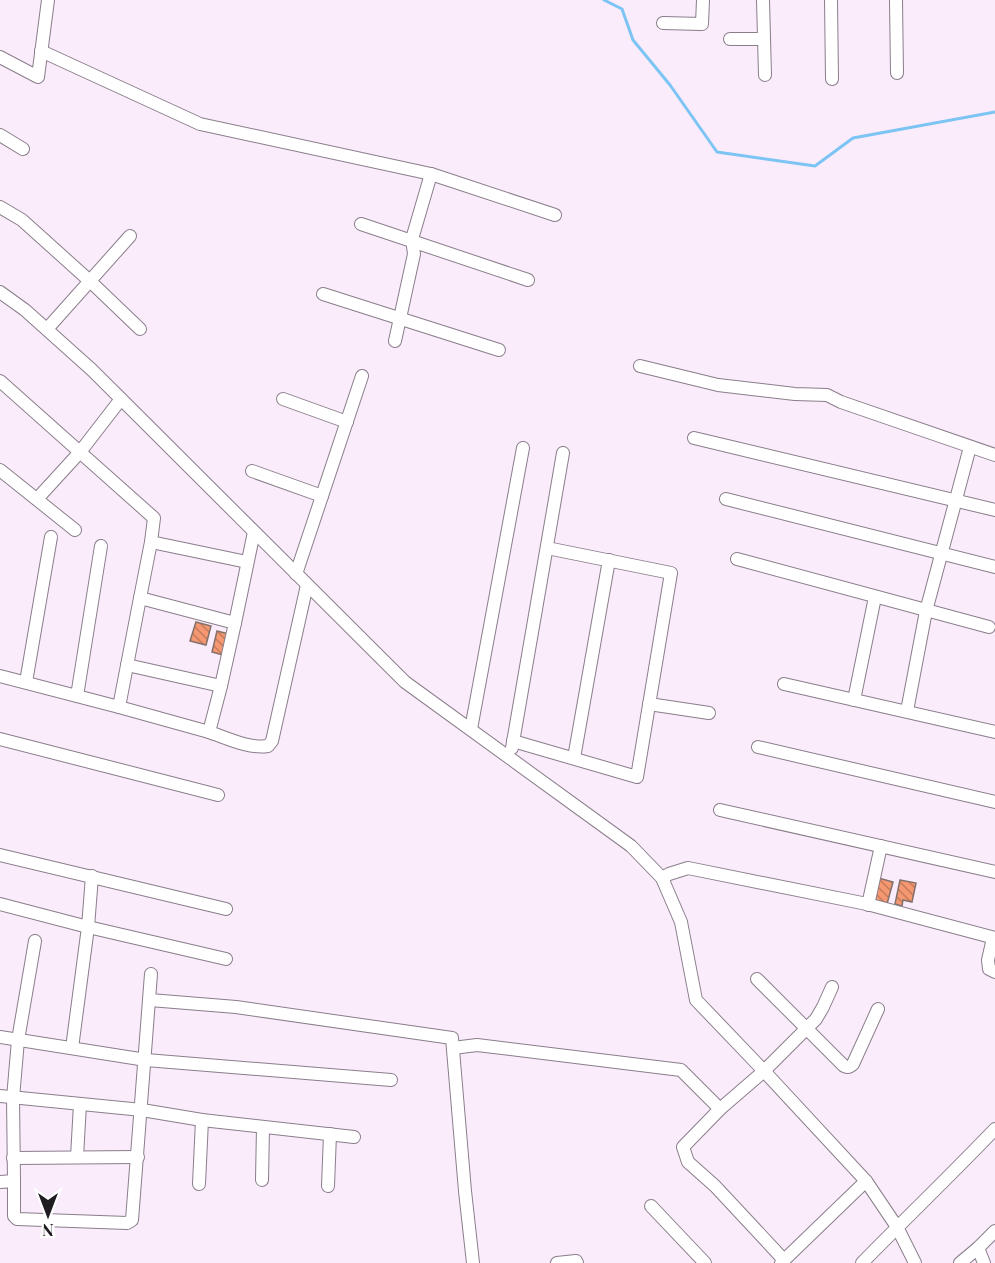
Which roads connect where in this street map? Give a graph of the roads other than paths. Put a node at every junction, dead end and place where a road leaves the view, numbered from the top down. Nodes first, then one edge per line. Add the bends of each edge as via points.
1 (48, 0) edge
2 (703, 0) edge
3 (763, 0) edge
4 (831, 0) edge
5 (896, 0) edge
6 (663, 23) dead end
7 (730, 39) dead end
8 (764, 39) junction
9 (41, 51) junction
10 (0, 57) edge
11 (897, 73) dead end
12 (765, 75) dead end
13 (832, 79) dead end
14 (0, 135) edge
15 (23, 149) dead end
16 (430, 174) junction
17 (0, 207) edge
18 (555, 215) dead end
19 (361, 224) dead end
20 (130, 236) dead end
21 (412, 241) junction
22 (528, 280) dead end
23 (90, 281) junction
24 (0, 292) edge
25 (323, 294) dead end
26 (400, 319) junction
27 (46, 329) junction
28 (141, 329) dead end
29 (395, 341) dead end
30 (499, 350) dead end
31 (640, 366) dead end
32 (362, 376) dead end
33 (0, 381) edge
34 (121, 399) junction
35 (283, 399) dead end
36 (347, 422) junction
37 (694, 438) dead end
38 (970, 447) junction
39 (523, 448) dead end
40 (80, 452) junction
41 (563, 453) dead end
42 (995, 455) edge
43 (0, 471) edge
44 (252, 471) dead end
45 (322, 496) junction
46 (38, 499) junction
47 (726, 499) dead end
48 (956, 500) junction
49 (995, 510) edge
50 (75, 530) dead end
51 (254, 532) junction
52 (51, 537) dead end
53 (151, 542) junction
54 (101, 546) dead end
55 (547, 548) junction
56 (941, 553) junction
57 (737, 559) dead end
58 (609, 560) junction
59 (247, 562) junction
60 (995, 567) edge
61 (296, 574) junction
62 (307, 585) junction
63 (875, 597) junction
64 (141, 598) junction
65 (926, 610) junction
66 (235, 623) junction
67 (989, 627) dead end
68 (128, 665) junction
69 (0, 676) edge
70 (26, 682) junction
71 (784, 684) dead end
72 (221, 686) junction
73 (77, 696) junction
74 (854, 700) junction
75 (649, 704) junction
76 (119, 707) junction
77 (907, 711) junction
78 (709, 713) dead end
79 (471, 729) junction
80 (209, 732) junction
81 (995, 732) edge
82 (0, 739) edge
83 (513, 741) junction
84 (758, 747) dead end
85 (510, 758) junction
86 (574, 758) junction
87 (218, 795) dead end
88 (995, 801) edge
89 (720, 810) dead end
90 (881, 846) junction
91 (0, 855) edge
92 (995, 872) edge
93 (92, 876) junction
94 (666, 876) junction
95 (0, 904) edge
96 (868, 905) junction
97 (226, 909) dead end
98 (88, 927) junction
99 (994, 938) edge
100 (35, 941) dead end
101 (226, 959) dead end
102 (995, 972) edge
103 (152, 974) dead end
104 (757, 980) dead end
105 (832, 987) dead end
106 (150, 1000) junction
107 (878, 1009) dead end
108 (806, 1029) junction
109 (0, 1037) edge
110 (18, 1040) junction
111 (72, 1048) junction
112 (453, 1048) junction
113 (146, 1060) junction
114 (764, 1071) junction
115 (391, 1080) dead end
116 (6, 1097) edge
117 (80, 1104) junction
118 (720, 1109) junction
119 (142, 1110) junction
120 (202, 1120) junction
121 (263, 1127) junction
122 (995, 1130) edge
123 (330, 1134) junction
124 (354, 1137) dead end
125 (77, 1157) junction
126 (138, 1157) junction
127 (13, 1158) junction
128 (262, 1180) dead end
129 (866, 1181) junction
130 (0, 1182) edge
131 (14, 1182) junction
132 (199, 1184) dead end
133 (328, 1186) dead end
134 (651, 1206) dead end
135 (897, 1227) junction
136 (995, 1231) edge
137 (978, 1248) junction
138 (782, 1262) edge
139 (473, 1263) edge
140 (557, 1263) edge
141 (577, 1263) edge
142 (705, 1263) edge
143 (862, 1263) edge
144 (915, 1263) edge
145 (960, 1263) edge
146 (984, 1263) edge

1 - 9 street
2 - 6 street via 702,24
3 - 8 street
4 - 13 street
5 - 11 street
7 - 8 street
8 - 12 street
9 - 10 street via 38,77
9 - 16 street via 200,124
14 - 15 street
16 - 18 street
16 - 21 street
17 - 23 street via 22,220
19 - 21 street
20 - 23 street
21 - 22 street
21 - 26 street via 414,254
23 - 27 street
23 - 28 street
24 - 27 street
25 - 26 street
26 - 29 street
26 - 30 street
27 - 34 street
31 - 38 street via 717,385 827,395
32 - 36 street
33 - 40 street
34 - 40 street
34 - 51 street
35 - 36 street
36 - 45 street
37 - 48 street
38 - 42 street
38 - 48 street
39 - 79 street
40 - 46 street
40 - 53 street via 154,518
41 - 55 street
43 - 46 street
44 - 45 street
45 - 61 street
46 - 50 street
47 - 56 street
48 - 49 street
48 - 56 street
51 - 59 street
51 - 61 street
52 - 70 street
53 - 59 street
53 - 64 street
54 - 73 street
55 - 58 street
55 - 83 street
56 - 60 street
56 - 65 street
57 - 63 street
58 - 75 street via 671,573
58 - 86 street
59 - 66 street
61 - 62 street
62 - 79 street via 405,682
62 - 80 street via 272,741 261,747
63 - 65 street
63 - 74 street
64 - 66 street
64 - 68 street
65 - 67 street
65 - 77 street
66 - 72 street
68 - 72 street
68 - 76 street
69 - 70 street
70 - 73 street
71 - 74 street
72 - 80 street
73 - 76 street
74 - 77 street
75 - 78 street
75 - 86 street via 638,777
76 - 80 street
77 - 81 street
79 - 85 street
82 - 87 street
83 - 85 street
83 - 86 street
84 - 88 street
85 - 94 street
89 - 90 street
90 - 92 street
90 - 96 street
91 - 93 street
93 - 97 street
93 - 98 street
94 - 96 street via 688,868
94 - 114 street via 681,922 696,1000
95 - 98 street
96 - 99 street
98 - 101 street
98 - 111 street
99 - 102 street via 988,960
100 - 110 street
103 - 106 street
104 - 108 street
105 - 108 street via 816,1019
106 - 112 street via 236,1007 452,1038
106 - 113 street
107 - 108 street via 851,1067 844,1066
108 - 114 street
109 - 110 street
110 - 111 street
110 - 116 street
111 - 113 street
112 - 118 street via 477,1045 681,1070
112 - 139 street
113 - 115 street
113 - 119 street
114 - 118 street
114 - 129 street
116 - 117 street
116 - 127 street
117 - 119 street
117 - 125 street
118 - 138 street via 683,1147 688,1162 715,1186
119 - 120 street
119 - 126 street
120 - 121 street
120 - 132 street
121 - 123 street
121 - 128 street
122 - 135 street
123 - 124 street
123 - 133 street
125 - 126 street
125 - 127 street
126 - 131 street via 132,1220 127,1223 17,1219
127 - 131 street
129 - 135 street
129 - 138 street
130 - 131 street
134 - 142 street
135 - 143 street
135 - 144 street
136 - 137 street
137 - 145 street
137 - 146 street
140 - 141 street

